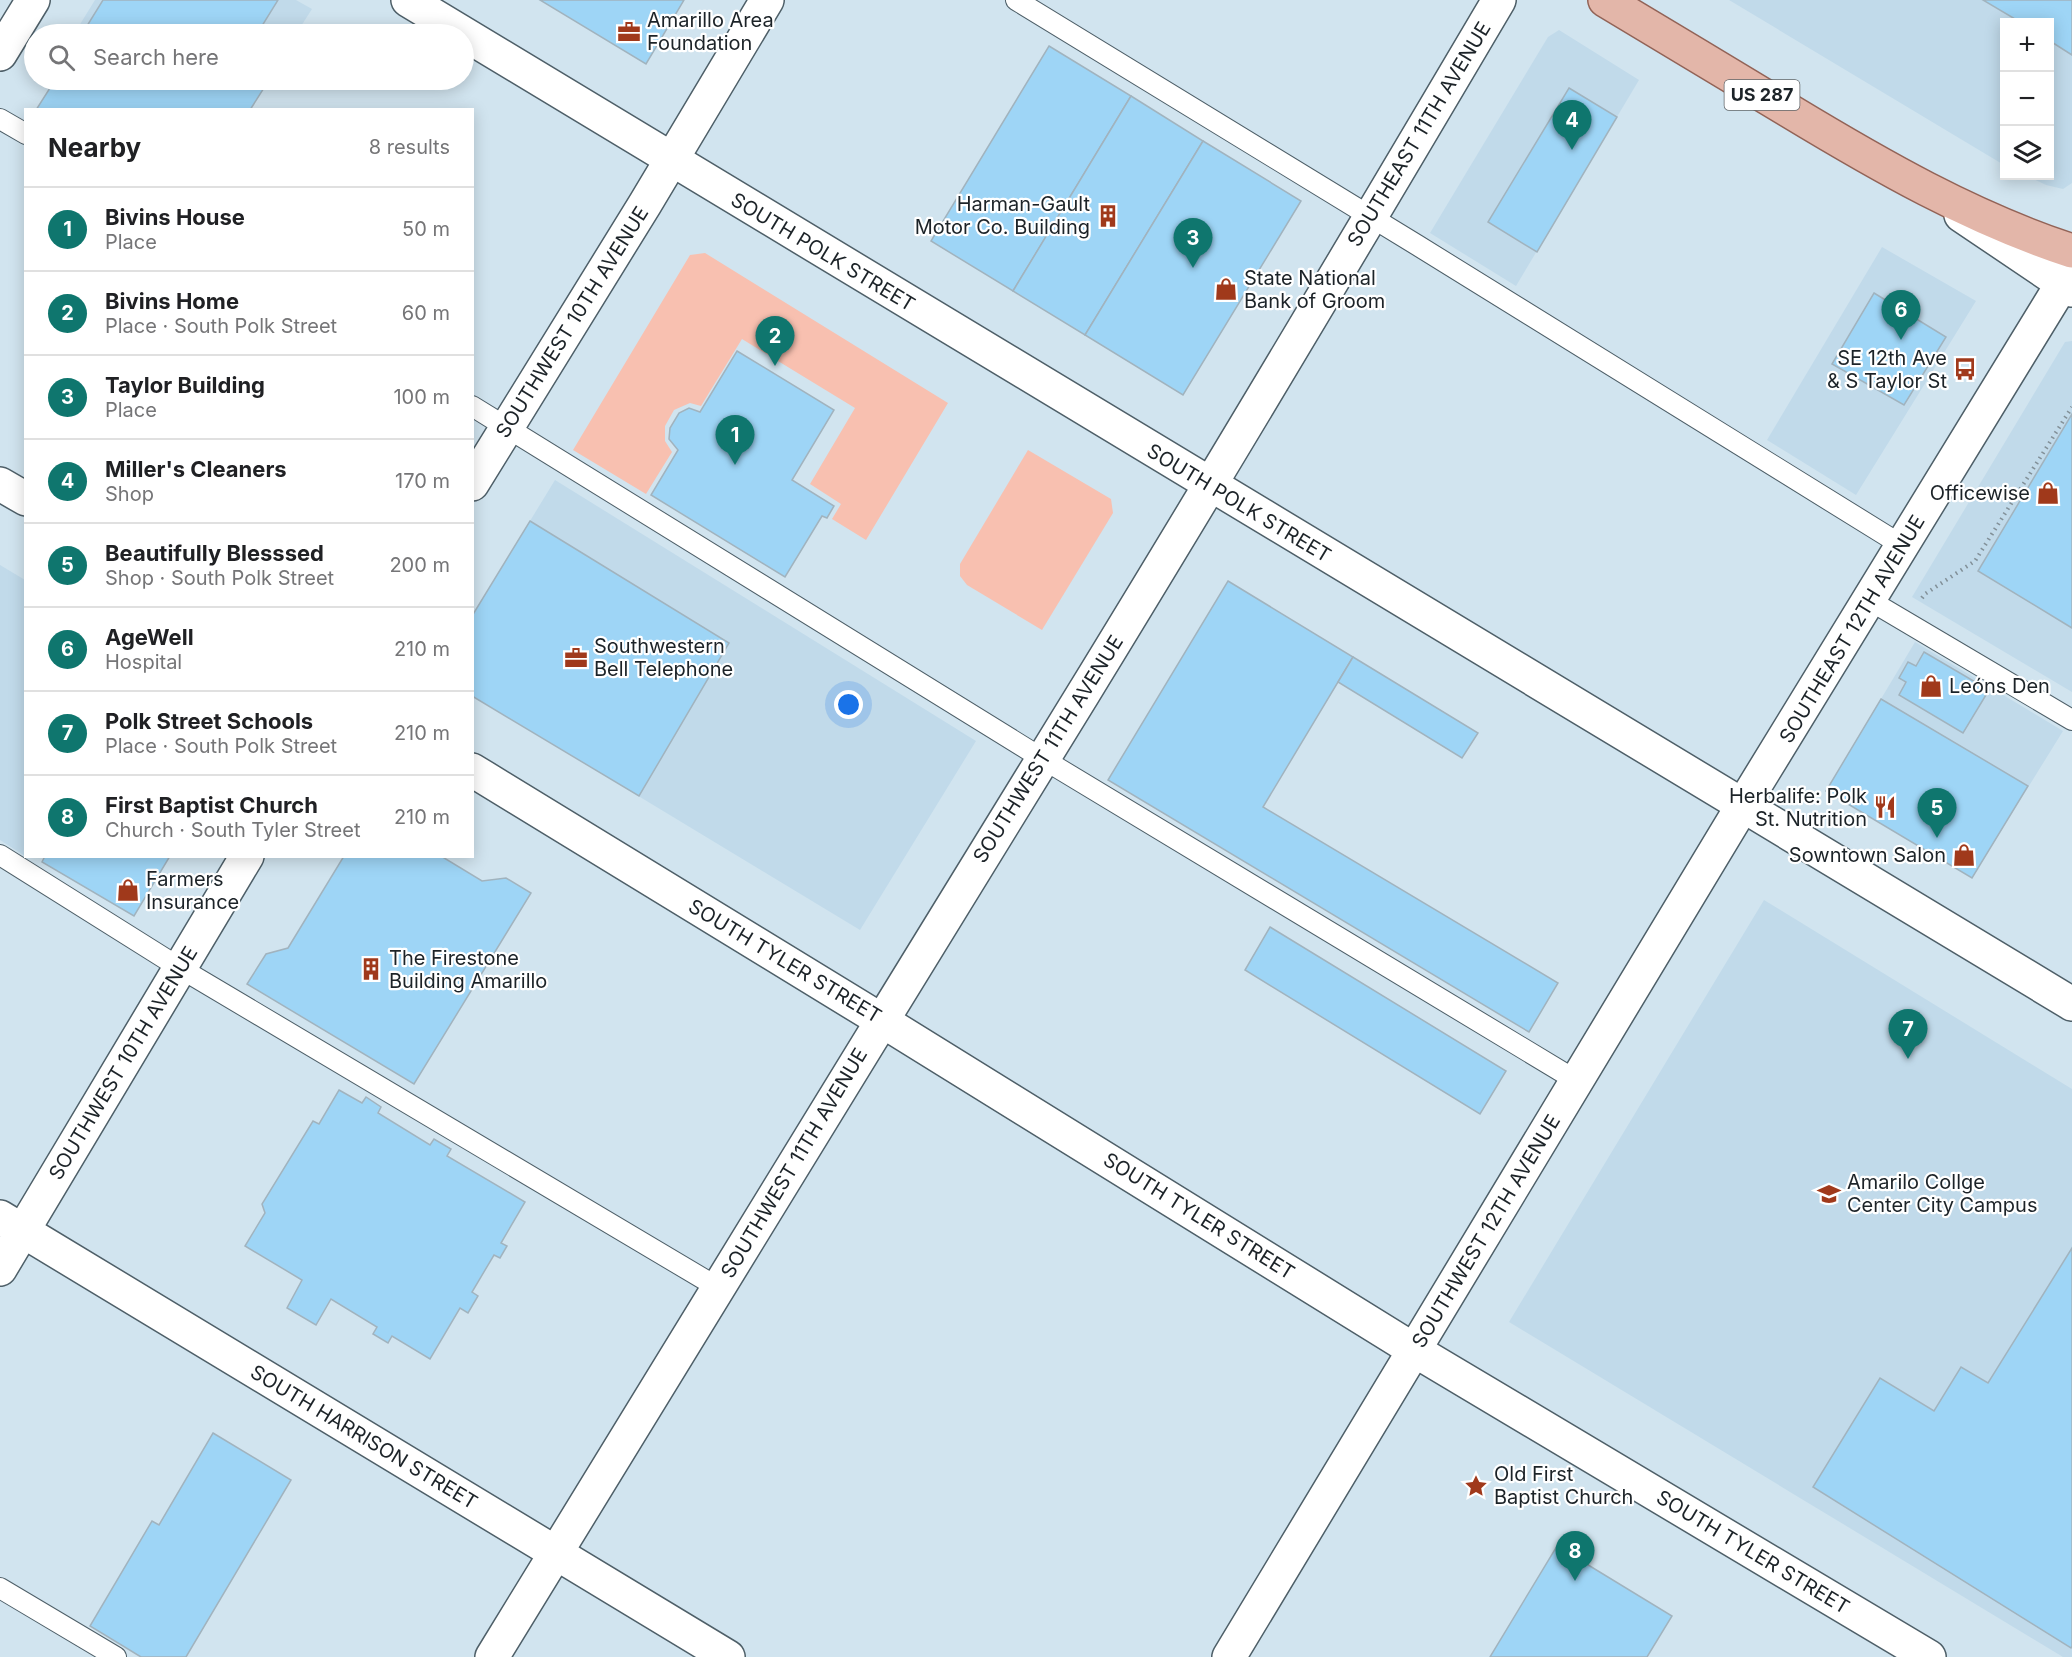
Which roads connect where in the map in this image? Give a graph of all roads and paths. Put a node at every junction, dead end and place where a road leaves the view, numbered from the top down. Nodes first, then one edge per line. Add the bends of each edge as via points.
1 (33, 0) edge
2 (408, 0) edge
3 (767, 0) edge
4 (1016, 0) edge
5 (1499, 0) edge
6 (1605, 0) edge
7 (448, 24) edge
8 (474, 40) edge
9 (0, 54) edge
10 (0, 118) edge
11 (24, 133) edge
12 (671, 159) junction
13 (1921, 188) junction
14 (1371, 216) junction
15 (2072, 252) edge
16 (2068, 281) edge
17 (474, 407) edge
18 (2072, 407) edge
19 (507, 428) junction
20 (474, 481) edge
21 (0, 484) edge
22 (1209, 484) junction
23 (24, 498) edge
24 (1902, 546) junction
25 (1869, 600) junction
26 (1910, 623) junction
27 (2072, 720) edge
28 (1043, 759) junction
29 (474, 771) edge
30 (1743, 805) junction
31 (0, 855) edge
32 (246, 858) edge
33 (180, 968) junction
34 (2072, 1004) edge
35 (881, 1020) junction
36 (1577, 1081) junction
37 (11, 1224) edge
38 (0, 1269) edge
39 (717, 1287) junction
40 (1414, 1350) junction
41 (556, 1552) junction
42 (0, 1588) edge
43 (116, 1657) edge
44 (492, 1657) edge
45 (728, 1657) edge
46 (1229, 1657) edge
47 (1929, 1657) edge

1 - 9 street
2 - 7 street, SOUTH POLK STREET
3 - 12 street, SOUTHWEST 10TH AVENUE
4 - 14 lane
5 - 14 street, SOUTHEAST 11TH AVENUE
6 - 13 main road, US 287
8 - 12 street, SOUTH POLK STREET
10 - 11 lane
12 - 19 street, SOUTHWEST 10TH AVENUE
12 - 22 street, SOUTH POLK STREET
13 - 15 main road, US 287 via 2031,238
13 - 16 street
14 - 22 street, SOUTHEAST 11TH AVENUE
14 - 24 lane
16 - 24 street, SOUTHEAST 12TH AVENUE
17 - 19 lane
18 - 26 path via 1976,561 1925,594
19 - 20 street, SOUTHWEST 10TH AVENUE
19 - 28 lane
21 - 23 street
22 - 28 street, SOUTHWEST 11TH AVENUE
22 - 30 street, SOUTH POLK STREET
24 - 25 street, SOUTHEAST 12TH AVENUE
25 - 26 lane
25 - 30 street, SOUTHEAST 12TH AVENUE
26 - 27 lane
28 - 35 street, SOUTHWEST 11TH AVENUE
28 - 36 lane
29 - 35 street, SOUTH TYLER STREET
30 - 34 street, SOUTH POLK STREET
30 - 36 street, SOUTHWEST 12TH AVENUE
31 - 33 lane
32 - 33 street, SOUTHWEST 10TH AVENUE
33 - 37 street, SOUTHWEST 10TH AVENUE
33 - 39 lane
35 - 39 street, SOUTHWEST 11TH AVENUE
35 - 40 street, SOUTH TYLER STREET
36 - 40 street, SOUTHWEST 12TH AVENUE
37 - 38 street, SOUTHWEST 10TH AVENUE
37 - 41 street, SOUTH HARRISON STREET
39 - 41 street, SOUTHWEST 11TH AVENUE
40 - 46 street, SOUTHWEST 12TH AVENUE
40 - 47 street, SOUTH TYLER STREET
41 - 44 street, SOUTHWEST 11TH AVENUE
41 - 45 street, SOUTH HARRISON STREET
42 - 43 lane

